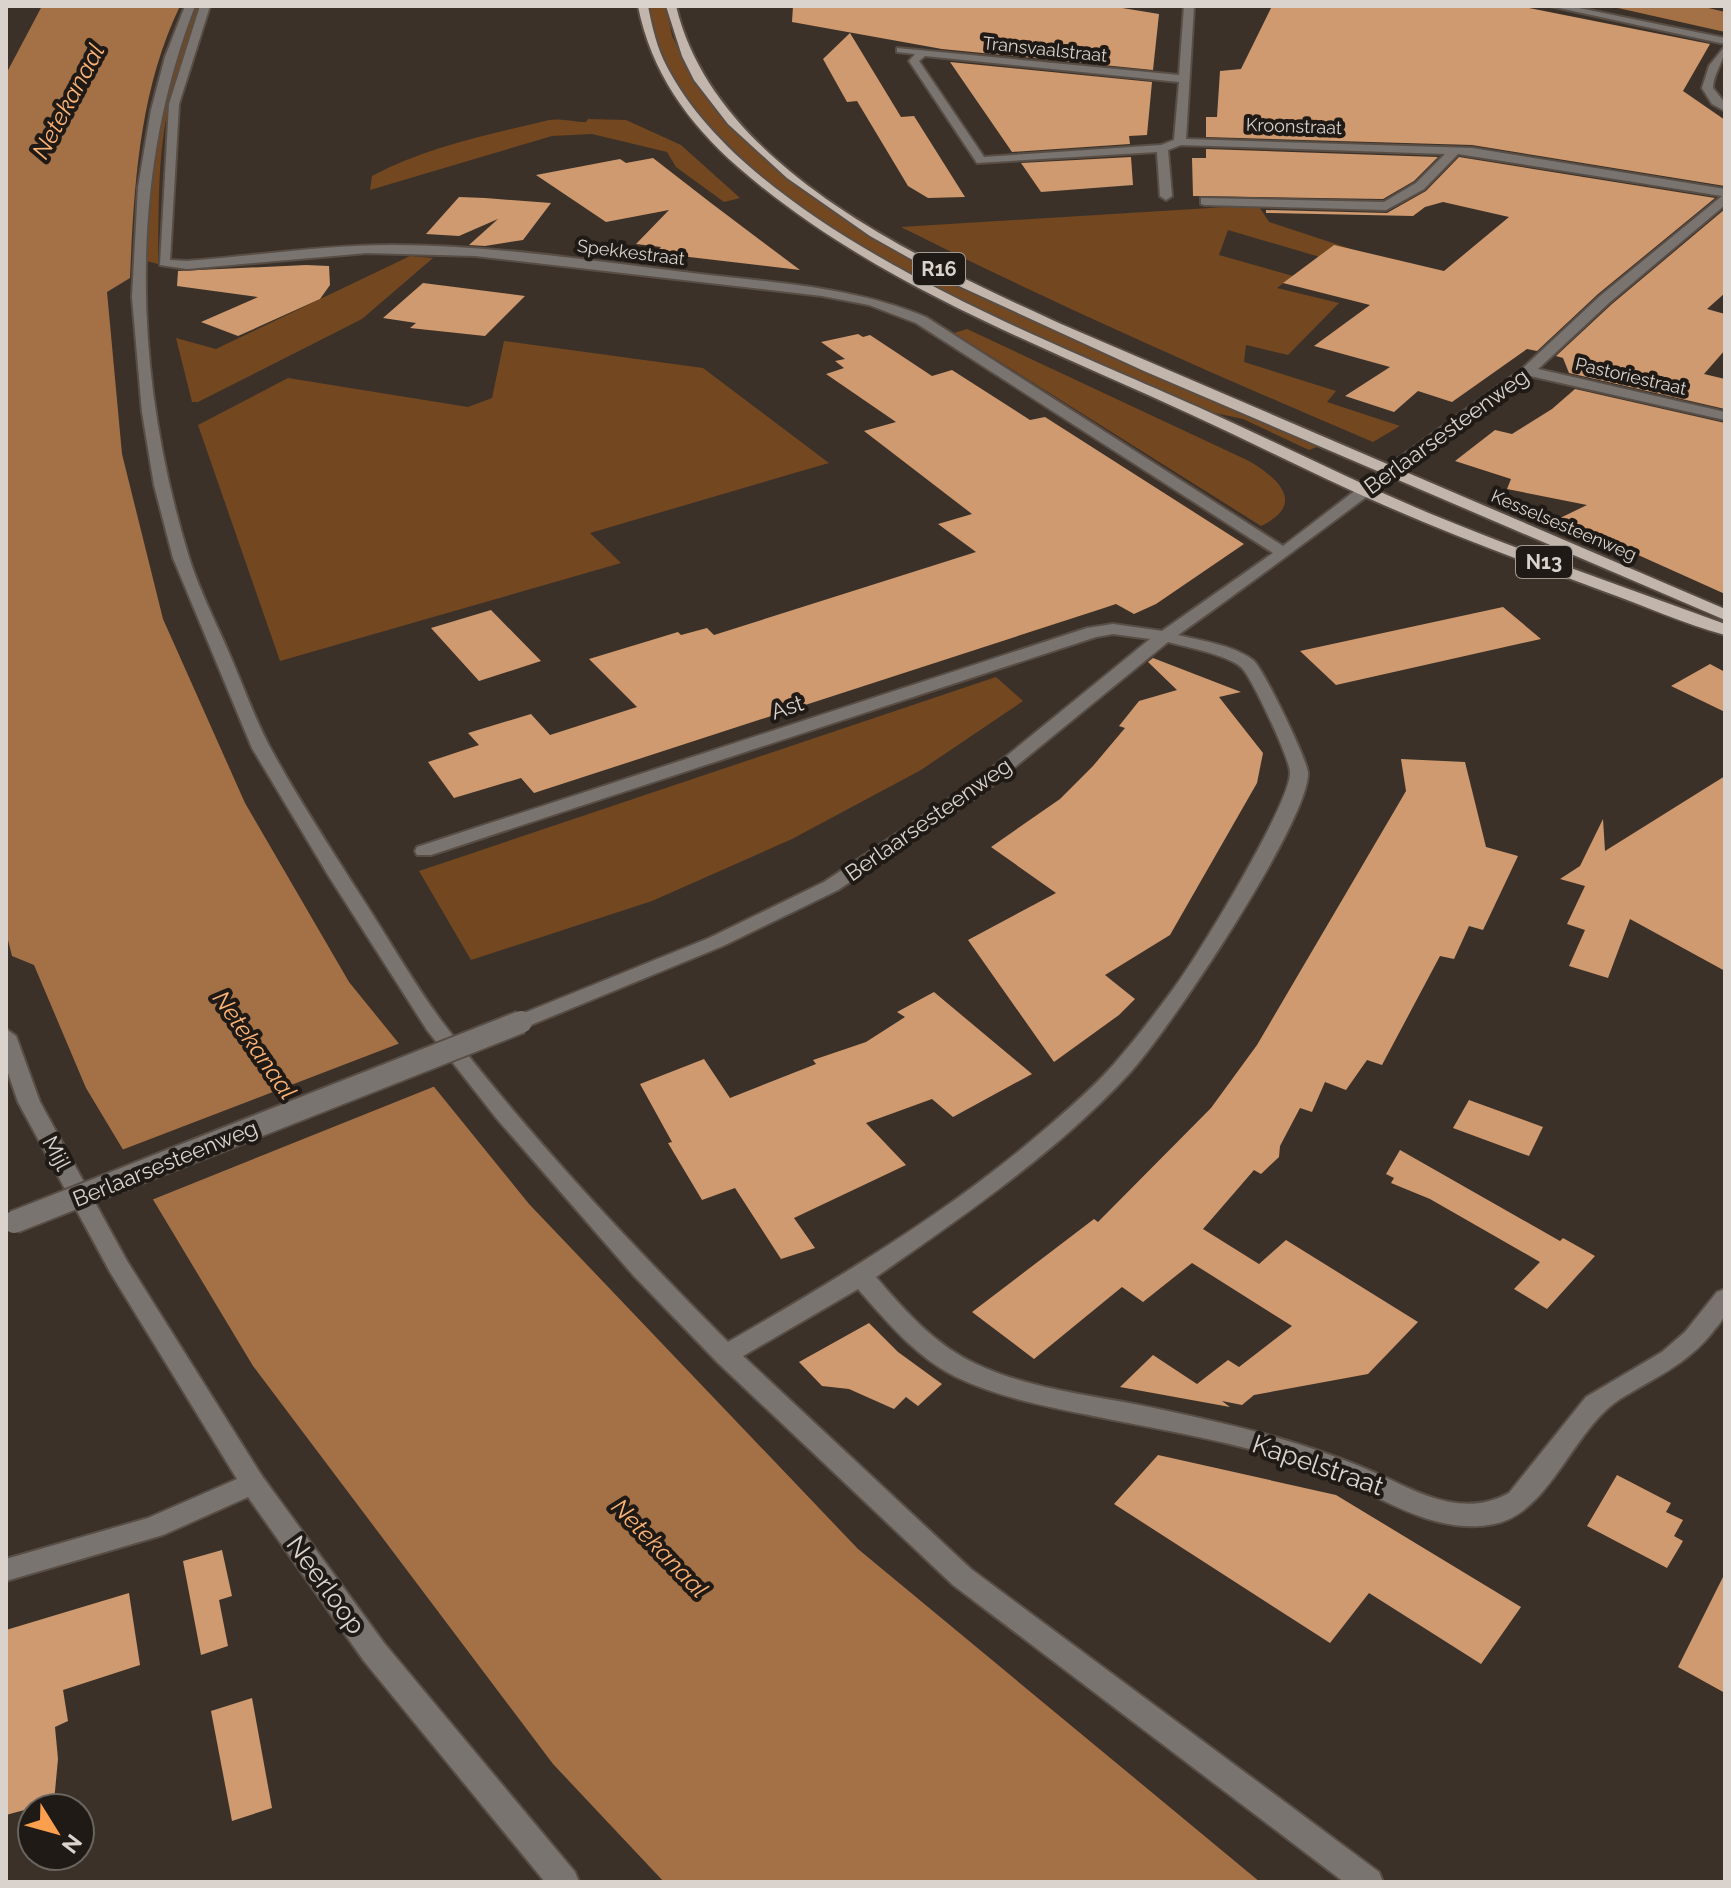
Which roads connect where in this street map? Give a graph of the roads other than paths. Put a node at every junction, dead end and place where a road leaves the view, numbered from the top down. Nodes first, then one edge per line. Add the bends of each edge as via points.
1 (190, 6) edge
2 (205, 6) edge
3 (643, 6) edge
4 (671, 6) edge
5 (1189, 6) edge
6 (1555, 6) edge
7 (1725, 41) edge
8 (1725, 49) edge
9 (901, 50) dead end
10 (918, 57) junction
11 (1184, 79) junction
12 (1725, 108) edge
13 (1180, 142) junction
14 (1162, 148) junction
15 (1455, 150) junction
16 (1166, 196) dead end
17 (1725, 196) edge
18 (1205, 201) dead end
19 (1528, 371) junction
20 (1725, 416) edge
21 (1387, 473) junction
22 (1365, 490) junction
23 (1284, 553) junction
24 (1725, 615) edge
25 (1725, 630) edge
26 (1167, 637) junction
27 (424, 851) dead end
28 (6, 1036) edge
29 (10, 1224) edge
30 (118, 1266) joint
31 (861, 1276) junction
32 (1725, 1298) edge
33 (726, 1355) junction
34 (253, 1483) junction
35 (6, 1570) edge
36 (564, 1882) edge
37 (1368, 1882) edge

1 - 33 street via 156,110 144,187 138,297 149,412 181,558 261,748 434,1025 641,1269
2 - 23 street, Spekkestraat via 174,104 164,262 436,251 800,290 879,304 921,320
3 - 22 main road, R16 via 648,35 687,106 790,204 921,284
4 - 21 main road, R16 via 688,60 719,106 791,175 857,223 969,285
5 - 11 street
6 - 7 street
8 - 12 street via 1706,88
9 - 10 street, Transvaalstraat
10 - 11 street, Transvaalstraat
10 - 14 street, Kroonstraat via 981,161
11 - 13 street
13 - 14 street, Kroonstraat
13 - 15 street, Kroonstraat
14 - 16 street
15 - 17 street, Kroonstraat
15 - 18 street via 1420,186 1386,206
17 - 19 street, Berlaarsesteenweg
19 - 20 street, Pastoriestraat
19 - 21 street, Berlaarsesteenweg
21 - 22 street, Berlaarsesteenweg
21 - 24 main road, Kesselsesteenweg / N13
22 - 23 street, Berlaarsesteenweg
22 - 25 main road, Kesselsesteenweg / N13
23 - 26 street, Berlaarsesteenweg
26 - 27 street, Ast via 1113,629 1093,632
26 - 29 street, Berlaarsesteenweg, bridge via 982,785 831,886 657,969
26 - 31 street via 1248,664 1292,748 1299,771 1297,792 1184,990 1120,1071 1050,1137
28 - 30 street, Mijl via 29,1102
30 - 34 street, Neerloop
31 - 32 street, Kapelstraat via 910,1331 966,1371 1026,1391 1282,1448 1469,1518 1505,1512 1518,1501 1595,1404 1671,1359
31 - 33 street
33 - 37 street via 962,1577
34 - 35 street via 154,1527
34 - 36 street, Neerloop via 374,1652

